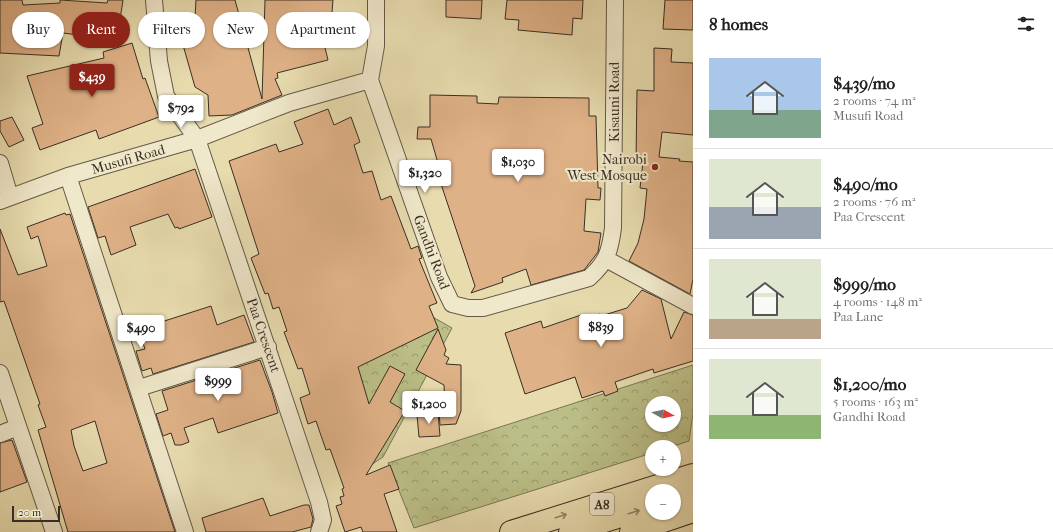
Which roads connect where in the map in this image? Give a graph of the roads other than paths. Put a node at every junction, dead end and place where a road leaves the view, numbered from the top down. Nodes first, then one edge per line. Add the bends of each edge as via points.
1 (154, 0) edge
2 (376, 0) edge
3 (615, 0) edge
4 (370, 80) junction
5 (197, 139) junction
6 (0, 164) edge
7 (68, 176) junction
8 (5, 199) edge
9 (606, 259) junction
10 (693, 306) edge
11 (483, 308) joint
12 (268, 347) junction
13 (0, 373) edge
14 (139, 388) junction
15 (18, 427) junction
16 (0, 434) edge
17 (693, 475) edge
18 (693, 493) edge
19 (681, 497) edge
20 (645, 508) edge
21 (693, 512) edge
22 (54, 532) edge
23 (185, 532) edge
24 (319, 532) edge
25 (511, 532) edge
26 (570, 532) edge
27 (631, 532) edge

1 - 5 street, Paa Crescent via 159,61 166,96
2 - 4 street via 376,46
3 - 9 street, Kisauni Road via 613,228
4 - 5 street, Musufi Road via 289,102
4 - 11 street, Gandhi Road via 439,277 452,304
5 - 7 street, Musufi Road
5 - 12 street, Paa Crescent
6 - 8 street
7 - 8 street, Musufi Road
7 - 14 street
9 - 10 street
9 - 11 street, Kisauni Road via 589,278
12 - 14 street
12 - 24 street, Paa Crescent via 319,502 323,520
13 - 15 street
14 - 23 street
15 - 16 street
15 - 22 street
25 -> 17 highway, A8
18 - 19 highway
26 -> 20 highway
21 - 27 highway

